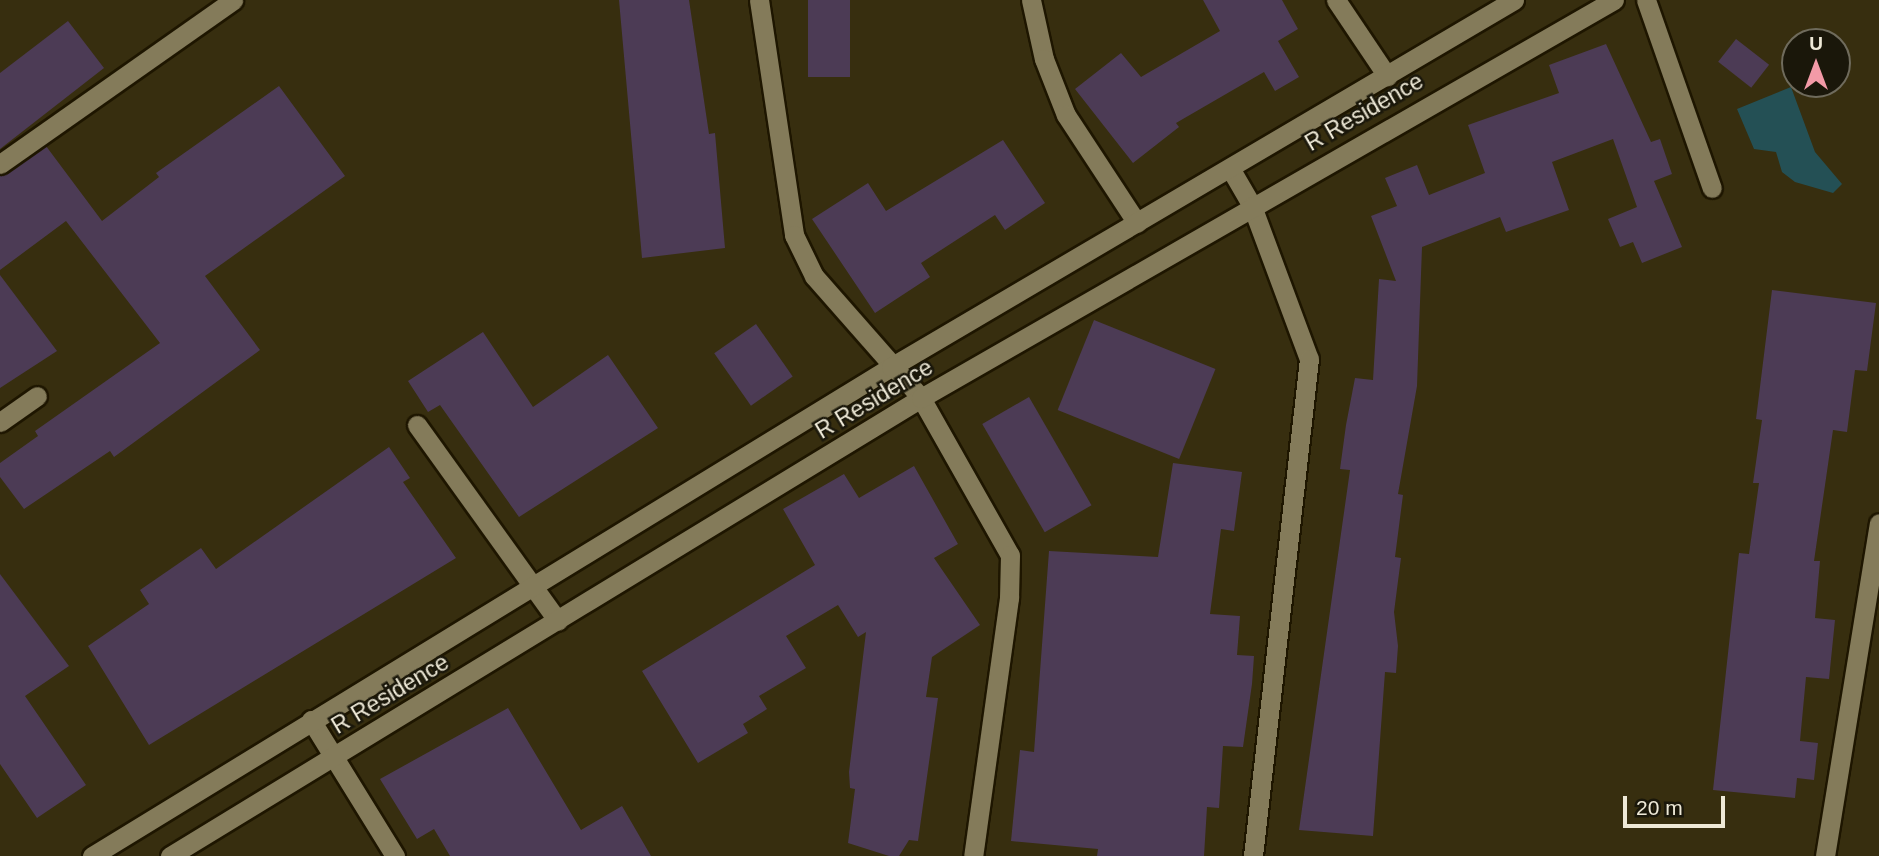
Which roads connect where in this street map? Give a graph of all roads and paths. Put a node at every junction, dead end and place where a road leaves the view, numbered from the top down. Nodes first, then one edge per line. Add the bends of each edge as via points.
1 (233, 0) edge
2 (759, 0) edge
3 (1031, 0) edge
4 (1336, 0) edge
5 (1514, 0) edge
6 (1614, 0) edge
7 (1646, 0) edge
8 (1387, 76) junction
9 (0, 164) edge
10 (1230, 168) junction
11 (1712, 188) dead end
12 (1252, 206) junction
13 (1137, 223) junction
14 (891, 367) junction
15 (37, 396) dead end
16 (921, 398) junction
17 (0, 422) edge
18 (417, 425) dead end
19 (1879, 523) edge
20 (533, 587) junction
21 (558, 621) junction
22 (311, 720) junction
23 (335, 756) junction
24 (92, 856) edge
25 (170, 856) edge
26 (395, 856) edge
27 (972, 856) edge
28 (1253, 856) edge
29 (1825, 856) edge

1 - 9 street
2 - 14 street via 794,235 814,276
3 - 13 street via 1044,59 1066,115
4 - 8 street
5 - 8 street
6 - 12 street, R Residence
7 - 11 street
8 - 10 street
10 - 12 street
10 - 13 street
12 - 16 street, R Residence
12 - 28 street via 1303,340 1309,382
13 - 14 street
14 - 16 street
14 - 20 street
15 - 17 street
16 - 21 street, R Residence
16 - 27 street via 1010,555 1009,598
18 - 20 street
19 - 29 street
20 - 21 street
20 - 22 street
21 - 23 street, R Residence
22 - 23 street
22 - 24 street
23 - 25 street, R Residence
23 - 26 street

